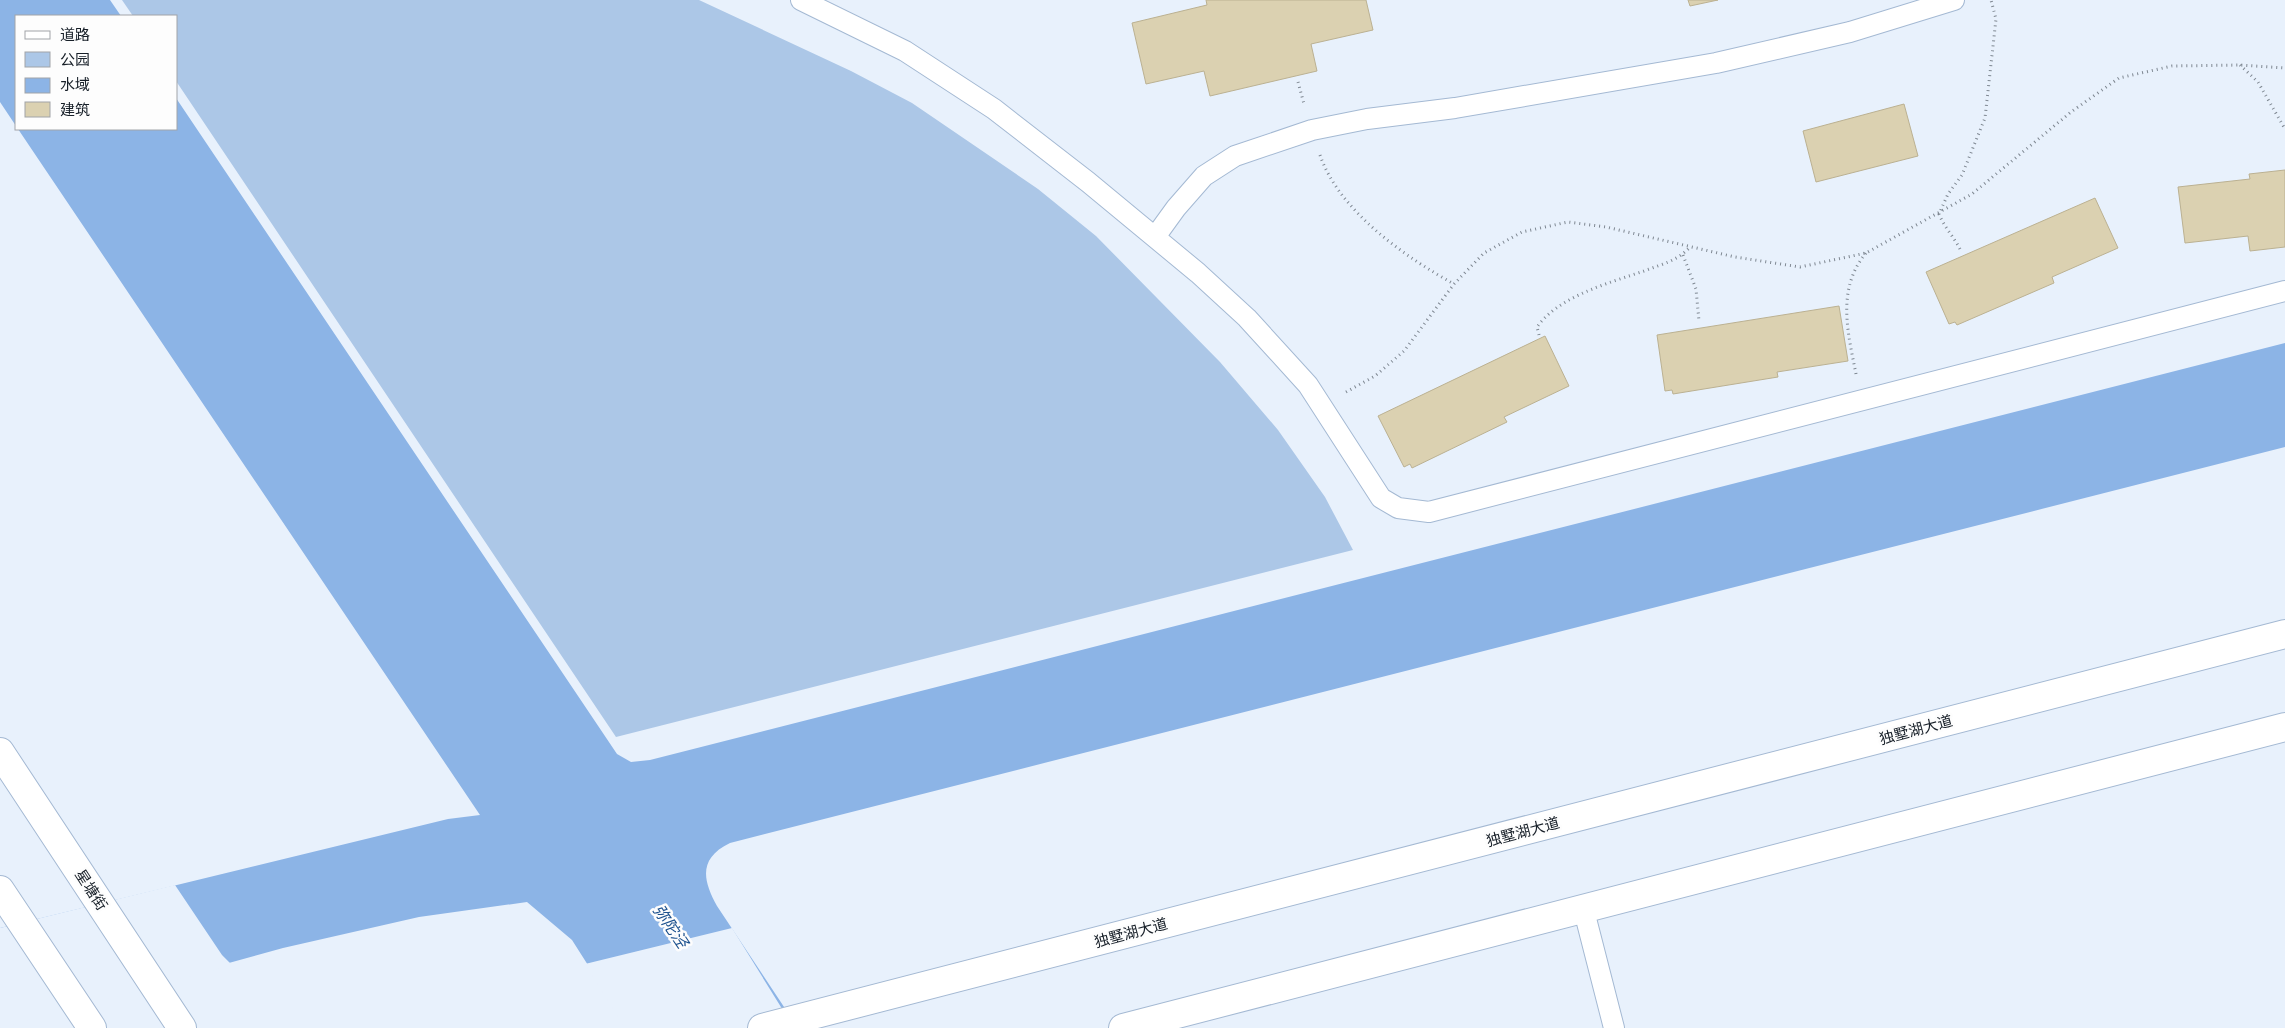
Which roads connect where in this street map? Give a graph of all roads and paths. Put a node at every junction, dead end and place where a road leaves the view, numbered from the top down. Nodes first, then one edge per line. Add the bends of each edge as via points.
1 (801, 0) edge
2 (1954, 0) edge
3 (1991, 0) edge
4 (2240, 65) junction
5 (2285, 68) edge
6 (1298, 82) dead end
7 (2285, 129) edge
8 (1312, 130) junction
9 (1939, 214) junction
10 (1154, 237) junction
11 (1691, 246) junction
12 (1960, 249) dead end
13 (1866, 253) junction
14 (1683, 255) junction
15 (1454, 284) junction
16 (2285, 291) edge
17 (1699, 321) dead end
18 (1539, 335) dead end
19 (1861, 401) junction
20 (1320, 403) junction
21 (2285, 634) edge
22 (2285, 727) edge
23 (0, 752) edge
24 (7, 901) edge
25 (1583, 907) junction
26 (92, 1028) edge
27 (182, 1028) edge
28 (762, 1028) edge
29 (1123, 1028) edge
30 (1614, 1028) edge

1 - 10 lane via 905,51 994,109
2 - 8 lane via 1850,32 1716,63
3 - 9 path via 1996,19 1985,118 1962,175
4 - 5 path
4 - 7 path via 2258,82
4 - 9 path via 2172,66 2119,78 2071,112 1972,194
6 - 8 path
8 - 10 lane via 1235,156 1204,176
8 - 15 path via 1324,168 1347,202 1427,269
9 - 12 path
9 - 13 path
10 - 20 lane via 1247,318
11 - 13 path via 1800,267
11 - 14 path
11 - 15 path via 1606,226 1568,222 1522,232 1484,253
13 - 19 path via 1858,263 1850,285 1845,313
14 - 17 path via 1696,289
14 - 18 path via 1554,308 1538,327
15 - 20 path via 1404,351 1375,376
16 - 19 lane
19 - 20 lane via 1429,512 1398,508 1381,498
21 - 28 main road, 独墅湖大道
22 - 25 main road
23 - 27 main road, 星塘街
24 - 26 main road
25 - 29 main road
25 - 30 lane

